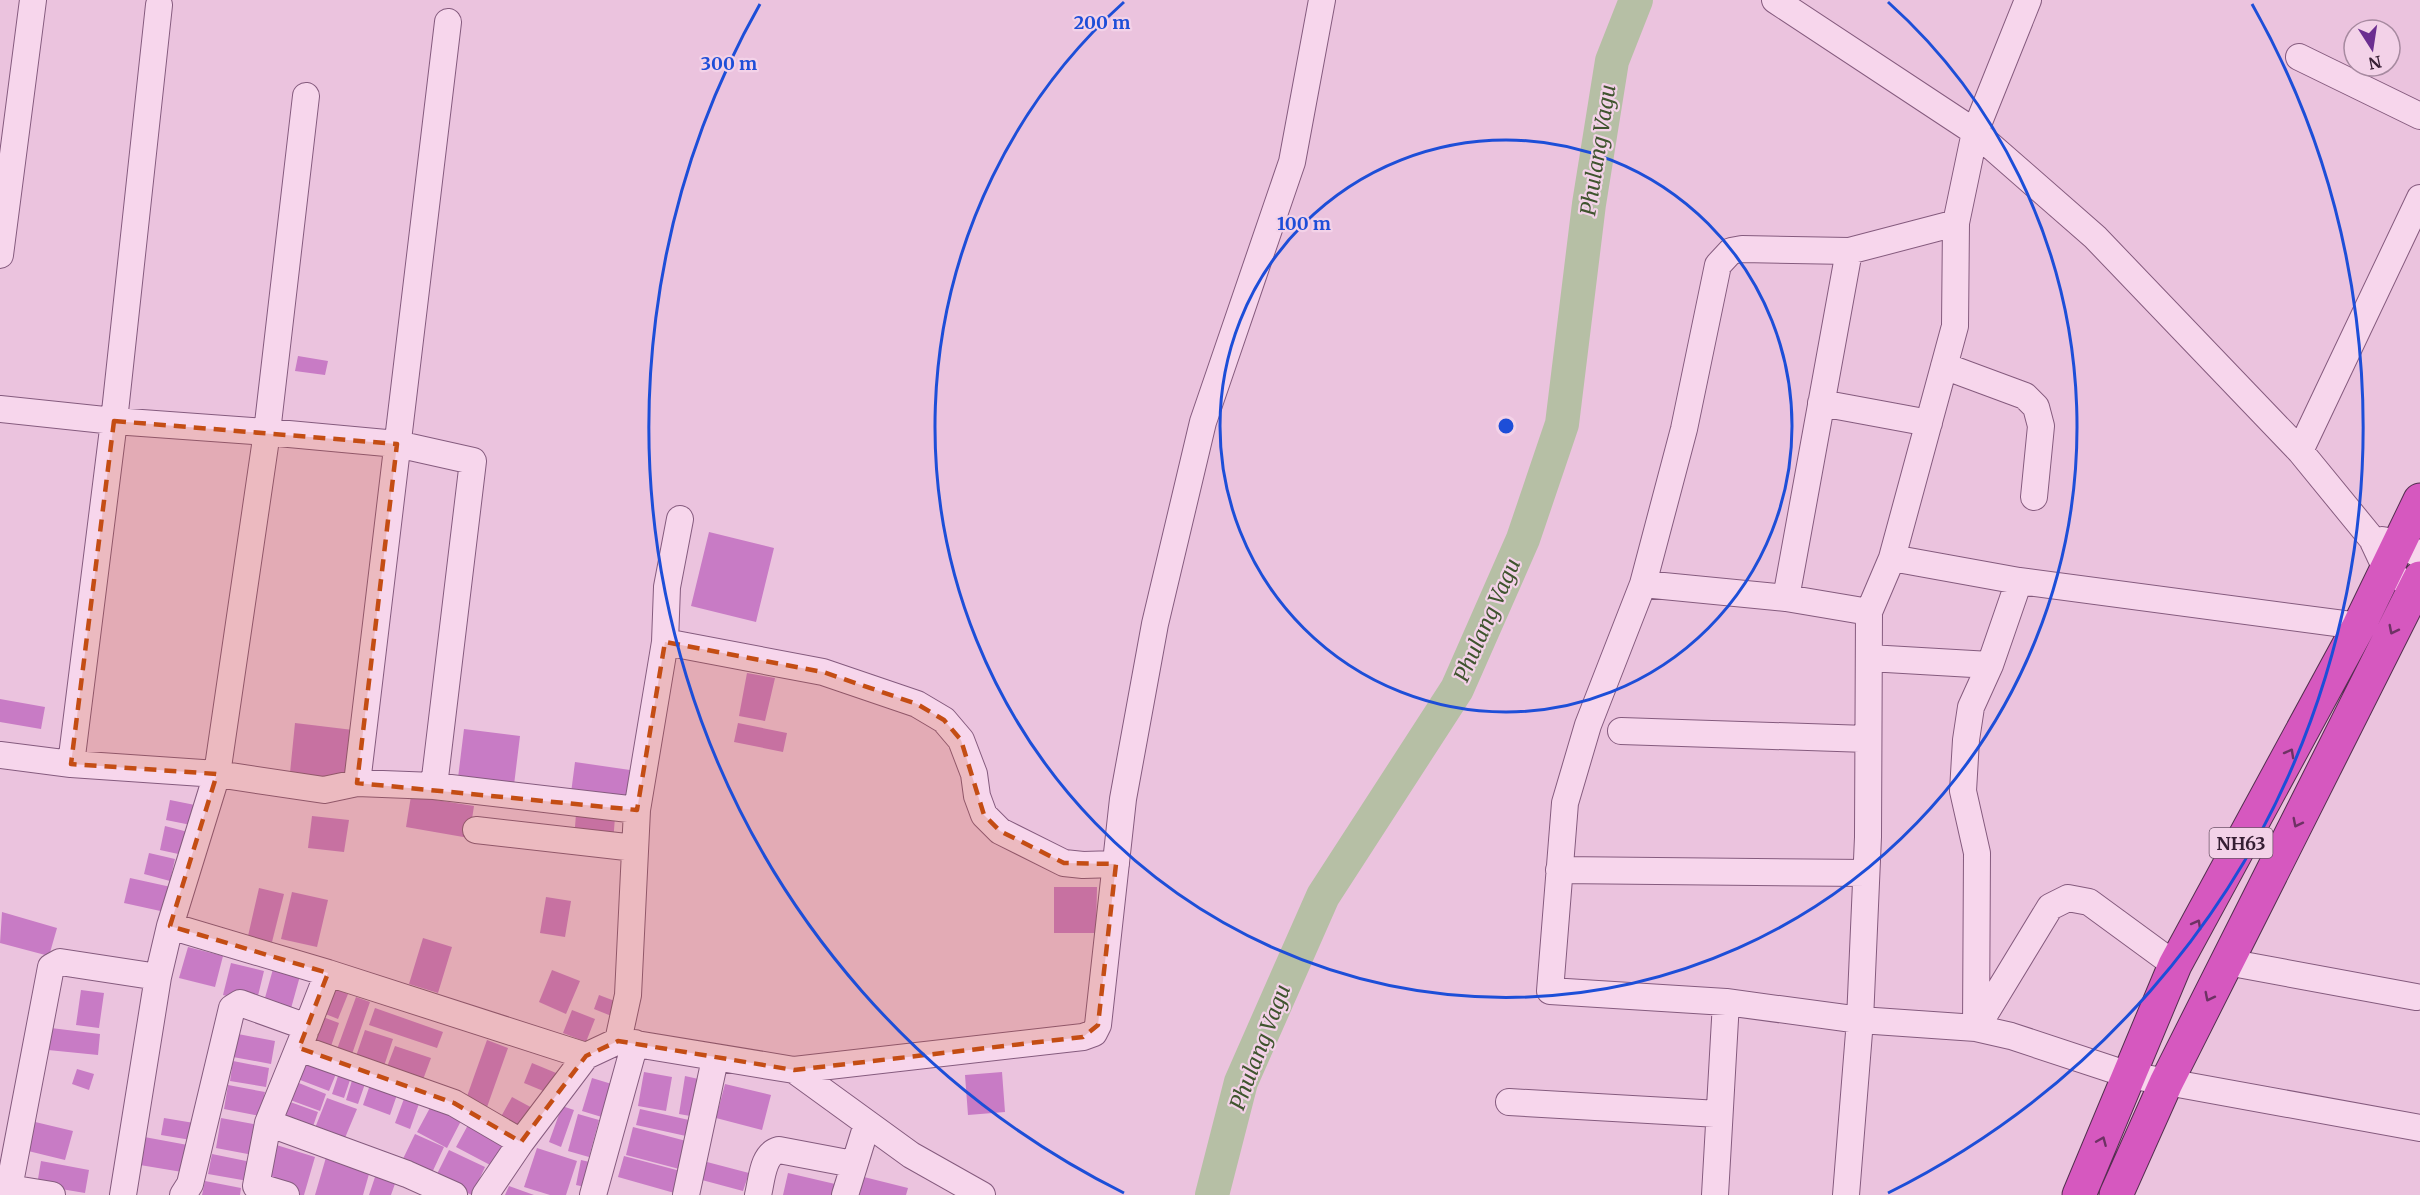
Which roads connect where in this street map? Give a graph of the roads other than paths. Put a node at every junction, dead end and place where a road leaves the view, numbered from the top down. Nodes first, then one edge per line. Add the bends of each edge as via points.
1 (33, 0) edge
2 (1322, 0) edge
3 (1775, 0) edge
4 (2028, 0) edge
5 (159, 5) dead end
6 (448, 22) dead end
7 (2300, 57) dead end
8 (306, 96) dead end
9 (2420, 116) edge
10 (1975, 132) junction
11 (2420, 198) edge
12 (1956, 223) junction
13 (1849, 251) junction
14 (0, 255) edge
15 (1944, 366) junction
16 (1821, 403) junction
17 (0, 409) edge
18 (114, 422) junction
19 (1929, 423) junction
20 (267, 432) junction
21 (397, 444) junction
22 (2300, 451) junction
23 (2034, 497) dead end
24 (2420, 500) edge
25 (680, 519) dead end
26 (2395, 552) edge
27 (1892, 558) junction
28 (2019, 581) junction
29 (1643, 584) junction
30 (2418, 586) edge
31 (1786, 598) junction
32 (1869, 612) junction
33 (2359, 626) junction
34 (665, 642) junction
35 (1869, 658) junction
36 (1990, 665) junction
37 (1621, 731) dead end
38 (1867, 739) junction
39 (0, 755) edge
40 (71, 764) junction
41 (217, 774) junction
42 (357, 783) junction
43 (434, 786) junction
44 (638, 810) junction
45 (476, 830) dead end
46 (635, 848) junction
47 (1116, 864) junction
48 (1559, 870) junction
49 (1866, 873) junction
50 (170, 926) junction
51 (2227, 962) junction
52 (2175, 965) junction
53 (328, 973) junction
54 (158, 977) junction
55 (2416, 997) dead end
56 (1726, 1002) junction
57 (1860, 1020) junction
58 (1976, 1028) junction
59 (303, 1037) junction
60 (627, 1042) junction
61 (586, 1056) junction
62 (715, 1059) junction
63 (794, 1070) junction
64 (2129, 1075) junction
65 (2166, 1083) junction
66 (1509, 1102) dead end
67 (1719, 1114) junction
68 (268, 1123) junction
69 (867, 1124) junction
70 (2420, 1128) edge
71 (521, 1142) junction
72 (853, 1164) junction
73 (403, 1185) edge
74 (7, 1191) edge
75 (52, 1195) edge
76 (123, 1195) edge
77 (183, 1195) edge
78 (286, 1195) edge
79 (454, 1195) edge
80 (485, 1195) edge
81 (593, 1195) edge
82 (686, 1195) edge
83 (758, 1195) edge
84 (845, 1195) edge
85 (982, 1195) edge
86 (1715, 1195) edge
87 (1846, 1195) edge
88 (2079, 1195) edge
89 (2116, 1195) edge

1 - 14 street
2 - 47 street via 1292,162 1203,422 1155,624 1123,799
3 - 10 street
4 - 10 street
5 - 18 street
6 - 21 street
7 - 9 street
8 - 20 street
10 - 12 street
10 - 22 street via 2095,237
11 - 22 street
12 - 13 street
12 - 15 street via 1954,326
13 - 16 street
13 - 29 street via 1742,249 1731,251 1718,265 1684,429
15 - 19 street
15 - 23 street via 2025,396 2036,407 2041,426
16 - 19 street
16 - 31 street
17 - 18 street
18 - 20 street
18 - 40 street
19 - 27 street
20 - 21 street
20 - 41 street
21 - 42 street
21 - 43 street via 473,461
22 - 26 street
24 - 26 highway, NH63
25 - 34 street via 667,587
26 - 30 street
26 - 33 highway, NH63
27 - 28 street
27 - 32 street
28 - 33 street
28 - 36 street
29 - 31 street
29 - 48 street via 1588,725 1568,791
30 -> 51 highway, NH63
31 - 32 street
32 - 35 street
52 -> 33 highway, NH63
34 - 44 street
34 - 47 street via 823,672 917,704 944,720 961,740 984,815 1000,831 1064,863
35 - 36 street
35 - 38 street
36 - 58 street via 1971,707 1963,791 1977,853
37 - 38 street
38 - 49 street
39 - 40 street
40 - 41 street
41 - 42 street via 324,790
41 - 50 street
42 - 43 street
43 - 44 street
44 - 46 street
45 - 46 street
46 - 60 street
47 - 63 street via 1094,1033
48 - 49 street
48 - 56 street via 1550,991
49 - 57 street
50 - 53 street
50 - 54 street
51 - 55 street
51 -> 65 highway, NH63
52 - 58 street via 2089,902 2068,898 2050,907
52 - 64 highway, NH63
53 - 59 street
53 - 61 street
54 - 74 street via 60,962 51,967
54 - 76 street
56 - 57 street
56 - 67 street
57 - 58 street
57 - 87 street
58 - 64 street
59 - 68 street
59 - 71 street via 454,1103
59 - 77 street via 240,1004 232,1008 190,1184
60 - 61 street
60 - 62 street
60 - 81 street
61 - 71 street
62 - 63 street
62 - 82 street
63 - 69 street
64 - 65 street
88 -> 64 highway, NH63
65 - 70 street
65 - 89 highway, NH63
66 - 67 street
67 - 86 street
68 - 73 street
68 - 78 street via 256,1186
69 - 72 street
69 - 85 street via 911,1155
71 - 80 street
72 - 83 street via 773,1151 768,1156
72 - 84 street
73 - 79 street
74 - 75 street

